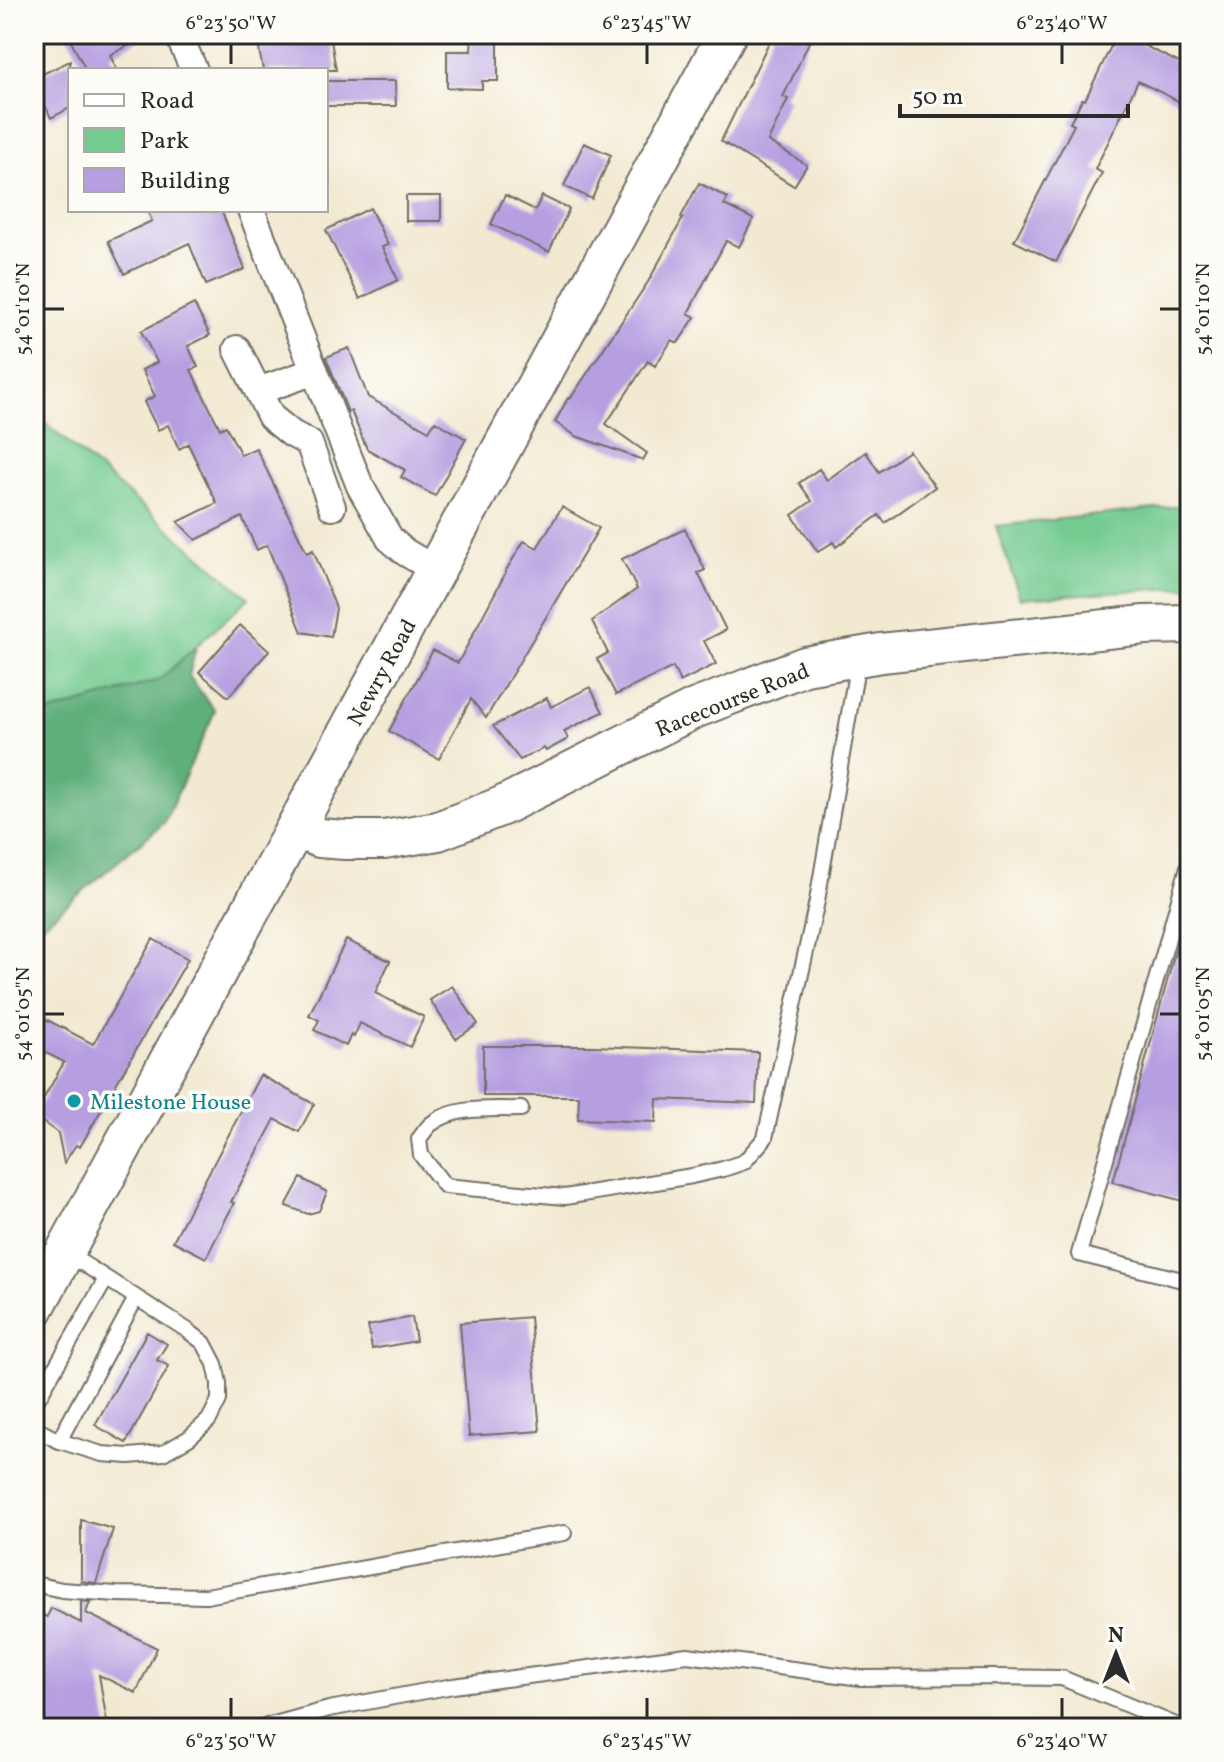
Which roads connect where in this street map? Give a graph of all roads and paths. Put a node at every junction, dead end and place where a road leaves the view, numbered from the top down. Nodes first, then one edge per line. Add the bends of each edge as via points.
1 (178, 34) edge
2 (727, 34) edge
3 (193, 68) edge
4 (252, 212) edge
5 (237, 349) dead end
6 (315, 371) junction
7 (258, 391) junction
8 (332, 507) dead end
9 (437, 571) junction
10 (1190, 624) edge
11 (859, 657) junction
12 (296, 828) junction
13 (1190, 860) edge
14 (521, 1109) dead end
15 (65, 1252) junction
16 (106, 1279) junction
17 (1190, 1282) edge
18 (136, 1298) junction
19 (34, 1309) edge
20 (34, 1405) edge
21 (34, 1428) edge
22 (59, 1441) junction
23 (564, 1533) dead end
24 (34, 1584) edge
25 (260, 1728) edge
26 (1183, 1728) edge

1 - 3 street
2 - 9 main road, Newry Road
4 - 6 street
5 - 7 street
6 - 7 street
6 - 9 street via 360,486 390,539
7 - 8 street via 271,417 309,443
9 - 12 main road, Newry Road
10 - 11 main road, Racecourse Road
11 - 12 main road, Racecourse Road via 805,666 694,709 502,806 438,831 345,840 319,838
11 - 14 lane via 817,901 765,1138 744,1162 723,1169 565,1197 445,1186 421,1155 419,1139 430,1124 452,1113
12 - 15 main road, Newry Road
13 - 17 lane via 1079,1254
15 - 16 lane
15 - 19 main road, Newry Road
16 - 18 lane
16 - 20 lane
18 - 22 lane
18 - 22 lane via 204,1343 219,1383 219,1400 209,1420 163,1453 102,1454
21 - 22 lane
23 - 24 lane via 206,1596 116,1594
25 - 26 lane via 453,1686 687,1655 861,1678 1062,1678

